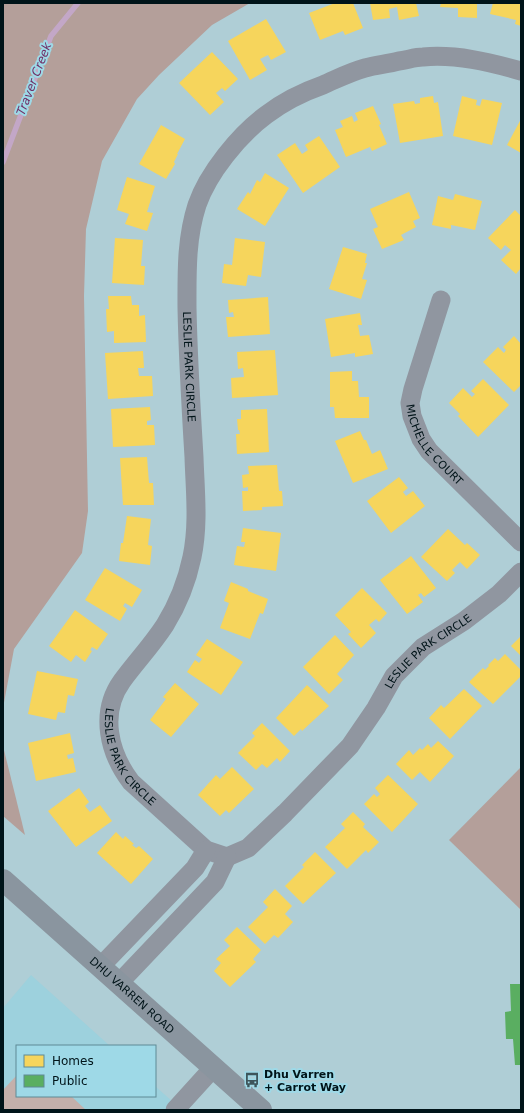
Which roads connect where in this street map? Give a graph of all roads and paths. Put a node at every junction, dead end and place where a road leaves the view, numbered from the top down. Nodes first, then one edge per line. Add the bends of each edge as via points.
1 (521, 71) edge
2 (441, 300) dead end
3 (521, 542) edge
4 (521, 572) edge
5 (206, 850) junction
6 (227, 857) junction
7 (3, 880) edge
8 (168, 896) junction
9 (186, 912) junction
10 (100, 967) junction
11 (120, 983) junction
12 (214, 1067) junction
13 (175, 1110) edge
14 (261, 1110) edge

1 - 5 street, LESLIE PARK CIRCLE via 494,63 462,58 422,57 363,69 309,90 254,124 221,163 198,203 191,229 187,265 187,336 196,536 188,574 174,609 152,644 117,689 110,709 109,734 117,760 131,782
2 - 3 street, MICHELLE COURT via 410,403 415,428 429,451
4 - 6 street, LESLIE PARK CIRCLE via 499,594 464,621 423,647 394,676 350,746 248,848
5 - 6 street, LESLIE PARK CIRCLE
5 - 8 street via 194,868
6 - 9 street via 215,882
7 - 10 main road, DHU VARREN ROAD
8 - 9 street
8 - 10 street
9 - 11 street
10 - 11 main road, DHU VARREN ROAD
11 - 12 main road, DHU VARREN ROAD
12 - 13 street
12 - 14 main road, DHU VARREN ROAD

